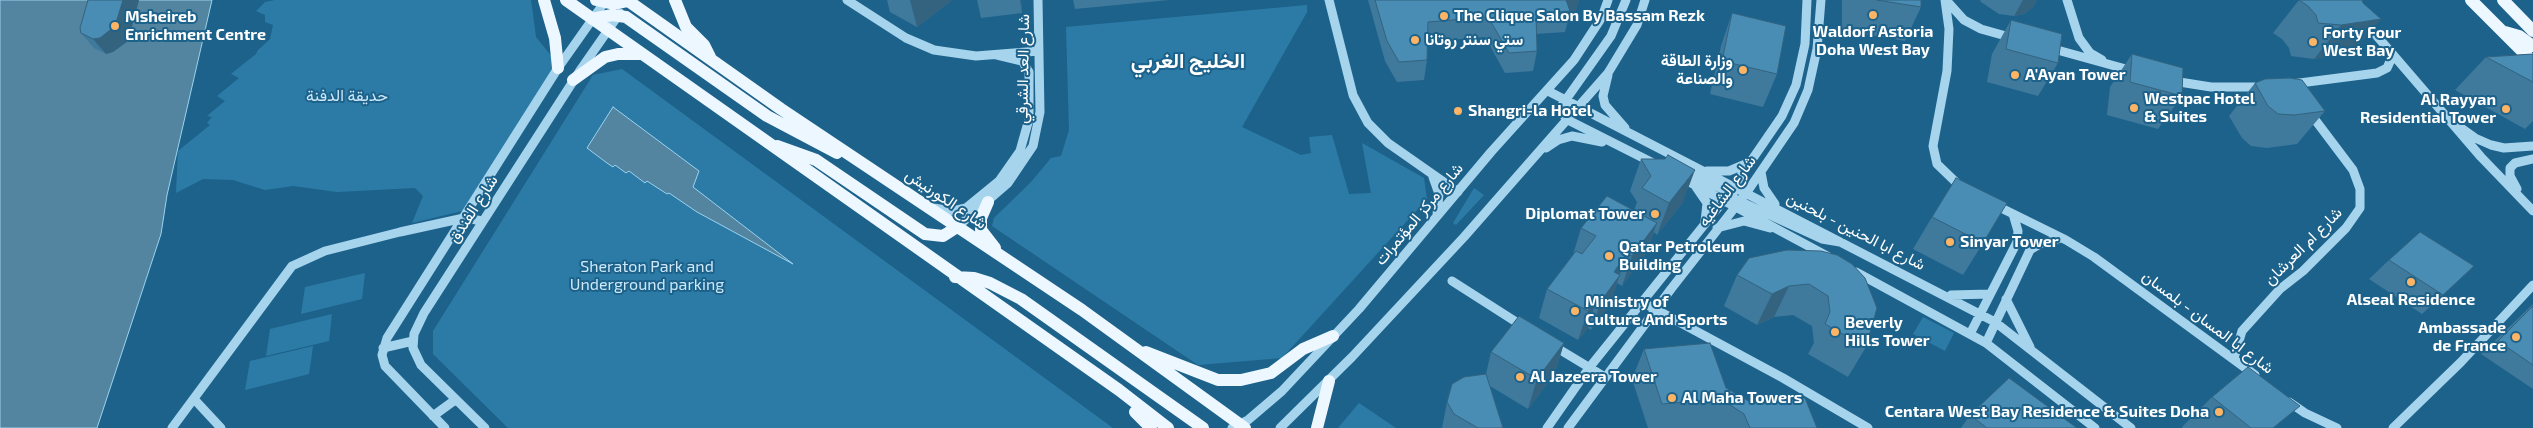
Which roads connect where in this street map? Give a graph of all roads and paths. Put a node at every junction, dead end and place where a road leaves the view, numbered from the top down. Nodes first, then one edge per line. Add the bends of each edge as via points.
1 (544, 0) edge
2 (566, 0) edge
3 (628, 0) edge
4 (675, 0) edge
5 (847, 0) edge
6 (1038, 0) edge
7 (1329, 0) edge
8 (1608, 0) edge
9 (1626, 0) edge
10 (1645, 0) edge
11 (1807, 0) edge
12 (1821, 0) edge
13 (1946, 0) edge
14 (2067, 0) edge
15 (2471, 0) edge
16 (2503, 0) edge
17 (602, 1) edge
18 (2356, 12) edge
19 (618, 15) junction
20 (592, 19) junction
21 (608, 30) junction
22 (2533, 30) edge
23 (2502, 31) junction
24 (2025, 42) edge
25 (2533, 46) edge
26 (2044, 47) edge
27 (1039, 51) junction
28 (641, 54) junction
29 (997, 55) junction
30 (2393, 56) junction
31 (711, 60) junction
32 (2533, 62) edge
33 (2117, 67) junction
34 (558, 68) junction
35 (1608, 73) junction
36 (2144, 74) edge
37 (2163, 78) edge
38 (573, 80) junction
39 (2268, 86) edge
40 (2287, 90) edge
41 (1548, 91) junction
42 (1564, 100) junction
43 (2302, 104) edge
44 (1578, 106) junction
45 (2445, 115) junction
46 (1566, 119) junction
47 (1636, 138) junction
48 (770, 144) junction
49 (2533, 146) edge
50 (1621, 147) junction
51 (1538, 154) junction
52 (852, 157) junction
53 (2533, 159) edge
54 (1748, 163) junction
55 (1661, 167) junction
56 (1704, 171) junction
57 (1761, 172) junction
58 (1432, 175) junction
59 (1694, 184) junction
60 (1458, 192) junction
61 (1747, 192) junction
62 (1729, 193) junction
63 (1972, 193) edge
64 (1988, 201) edge
65 (988, 202) junction
66 (1738, 202) junction
67 (2525, 202) junction
68 (927, 207) junction
69 (1783, 210) junction
70 (2533, 211) edge
71 (2013, 214) junction
72 (1437, 217) junction
73 (464, 218) junction
74 (483, 220) junction
75 (1704, 224) junction
76 (957, 227) junction
77 (1717, 228) junction
78 (1778, 228) junction
79 (2061, 238) junction
80 (1844, 242) junction
81 (1833, 259) edge
82 (1011, 264) junction
83 (1850, 269) edge
84 (955, 277) junction
85 (1452, 281) dead end
86 (2533, 285) edge
87 (1990, 294) junction
88 (1946, 295) junction
89 (2006, 299) junction
90 (1642, 302) junction
91 (1655, 310) junction
92 (1981, 314) junction
93 (1995, 322) junction
94 (1970, 334) junction
95 (1333, 336) junction
96 (412, 341) junction
97 (1986, 343) junction
98 (383, 348) junction
99 (2031, 349) junction
100 (1138, 350) junction
101 (2234, 358) junction
102 (1589, 368) junction
103 (1605, 378) junction
104 (2262, 380) edge
105 (1329, 381) junction
106 (1119, 390) junction
107 (2283, 396) edge
108 (194, 399) junction
109 (455, 400) junction
110 (1840, 411) junction
111 (432, 416) junction
112 (1239, 427) edge
113 (172, 428) edge
114 (221, 428) edge
115 (445, 428) edge
116 (485, 428) edge
117 (1151, 428) edge
118 (1168, 428) edge
119 (1203, 428) edge
120 (1280, 428) edge
121 (1317, 428) edge
122 (1546, 428) edge
123 (1568, 428) edge
124 (1854, 428) edge
125 (1868, 428) edge
126 (2095, 428) edge
127 (2131, 428) edge
128 (2337, 428) edge
129 (2393, 428) edge

1 - 34 main road via 555,38
2 - 20 main road
3 - 17 main road via 619,4
3 - 19 street, شارع الفندق
3 - 31 main road, شارع الكورنيش
4 - 31 main road via 686,27 704,45
5 - 29 street via 925,48 964,55
6 - 27 street, شارع العد الشرقي
7 - 58 street via 1347,73 1365,118 1375,133
8 - 41 street, شارع مركز المؤتمرات via 1602,17 1574,60
9 - 42 street via 1611,36
10 - 35 street via 1637,25
11 - 54 street, شارع الشاغيه via 1805,44 1796,84 1782,116
12 - 57 street, شارع الشاغيه via 1818,49 1808,90 1794,123
13 - 24 street via 1964,20 1981,29
13 - 63 street via 1949,29 1947,71 1934,135 1934,154 1942,170
14 - 33 street via 2084,46
15 - 23 main road
16 - 22 main road
17 - 20 street, شارع الفندق
18 - 30 street
19 - 20 main road
19 - 21 street, شارع الفندق
19 - 52 main road via 626,17 768,116 826,149
20 - 21 main road
20 - 34 street, شارع الفندق
21 - 28 main road
21 - 38 street, شارع الفندق
23 - 25 main road via 2519,36
23 - 32 main road
26 - 33 street
27 - 29 street
27 - 65 street, شارع العد الشرقي via 1040,112 1035,141 1019,170
28 - 38 main road via 605,57
28 - 48 main road
29 - 68 street, شارع العد الشرقي via 1022,61 1029,72 1029,119 1020,151 999,181 966,208 952,211
30 - 40 street via 2387,68 2377,73
30 - 45 street
31 - 52 main road, شارع الكورنيش
33 - 36 street
34 - 73 street, شارع الفندق
35 - 44 street
35 - 47 street via 1603,96 1605,105
37 - 39 street via 2212,87
38 - 74 street, شارع الفندق
41 - 42 street, شارع ابا الحنين - بلحنين
41 - 60 street, شارع مركز المؤتمرات
42 - 44 street, شارع ابا الحنين - بلحنين
42 - 46 street via 1560,108
43 - 101 street, شارع ام العرشان via 2353,170 2360,189 2360,208 2346,228 2280,289 2242,331
44 - 46 street
44 - 47 street, شارع ابا الحنين - بلحنين
45 - 49 street via 2484,143 2504,148
45 - 67 street
46 - 50 street, شارع ابا الحنين - بلحنين
46 - 51 street
47 - 56 street, شارع ابا الحنين - بلحنين
48 - 76 main road via 816,160 924,234 943,236
48 - 84 main road
50 - 51 street via 1572,136 1558,140
50 - 55 street, شارع ابا الحنين - بلحنين
51 - 105 street
52 - 68 main road, شارع الكورنيش
53 - 67 street via 2515,163 2510,168 2510,176
54 - 56 street via 1729,171
54 - 62 street, شارع الشاغيه
55 - 59 street, شارع ابا الحنين - بلحنين
55 - 62 street via 1668,164
56 - 62 street, شارع ابا الحنين - بلحنين
57 - 61 street, شارع الشاغيه
57 - 69 street via 1768,196
58 - 60 street
58 - 72 street via 1440,194
59 - 62 street, شارع ابا الحنين - بلحنين
59 - 75 street via 1707,203
60 - 72 street, شارع مركز المؤتمرات
61 - 62 street, شارع ابا الحنين - بلحنين
61 - 66 street, شارع الشاغيه
61 - 69 street, شارع ابا الحنين - بلحنين
62 - 66 street
62 - 75 street, شارع الشاغيه
64 - 71 street, شارع ابا المسان - بلمسان
65 - 76 street, شارع العد الشرقي
65 - 82 main road via 981,218 981,230
66 - 77 street, شارع الشاغيه
66 - 78 street, شارع ابا الحنين - بلحنين
66 - 80 street via 1822,240
67 - 70 street
68 - 76 main road, شارع الكورنيش
69 - 80 street, شارع ابا الحنين - بلحنين
71 - 79 street, شارع ابا المسان - بلمسان
71 - 87 street via 2017,242
72 - 95 street, شارع مركز المؤتمرات
73 - 74 street
73 - 98 street, شارع الفندق via 392,326
73 - 108 street via 324,251 292,266
74 - 96 street, شارع الفندق via 424,313
75 - 90 street, شارع الشاغيه
76 - 82 main road, شارع الكورنيش
77 - 78 street via 1744,221
77 - 91 street, شارع الشاغيه
78 - 81 street, شارع ابا الحنين - بلحنين
79 - 89 street via 2030,250
79 - 101 street, شارع ابا المسان - بلمسان via 2094,257
80 - 88 street, شارع ابا الحنين - بلحنين
82 - 100 main road, شارع الكورنيش
83 - 94 street
84 - 106 main road
84 - 119 main road via 990,283 1021,299
85 - 102 street
86 - 129 street
87 - 88 street
87 - 92 street
88 - 92 street, شارع ابا الحنين - بلحنين
89 - 93 street
89 - 99 street
90 - 91 street
90 - 102 street, شارع الشاغيه
91 - 103 street, شارع الشاغيه
91 - 110 street
92 - 93 street, شارع ابا الحنين - بلحنين
92 - 94 street
93 - 97 street
93 - 99 street, شارع ابا الحنين - بلحنين
94 - 97 street
95 - 100 main road via 1303,349 1271,372 1236,381 1199,374
95 - 112 street, شارع مركز المؤتمرات via 1282,391
96 - 98 street
96 - 109 street via 421,365
97 - 126 street
98 - 111 street via 385,366
99 - 127 street, شارع ابا الحنين - بلحنين
100 - 112 main road, شارع الكورنيش
101 - 104 street, شارع ابا المسان - بلمسان
102 - 103 street
102 - 122 street, شارع الشاغيه
103 - 123 street, شارع الشاغيه
105 - 120 street
105 - 121 main road
106 - 117 main road via 1126,403
106 - 118 main road
107 - 128 street via 2305,413
108 - 113 street
108 - 114 street
109 - 111 street
109 - 116 street
110 - 124 street
110 - 125 street
111 - 115 street

